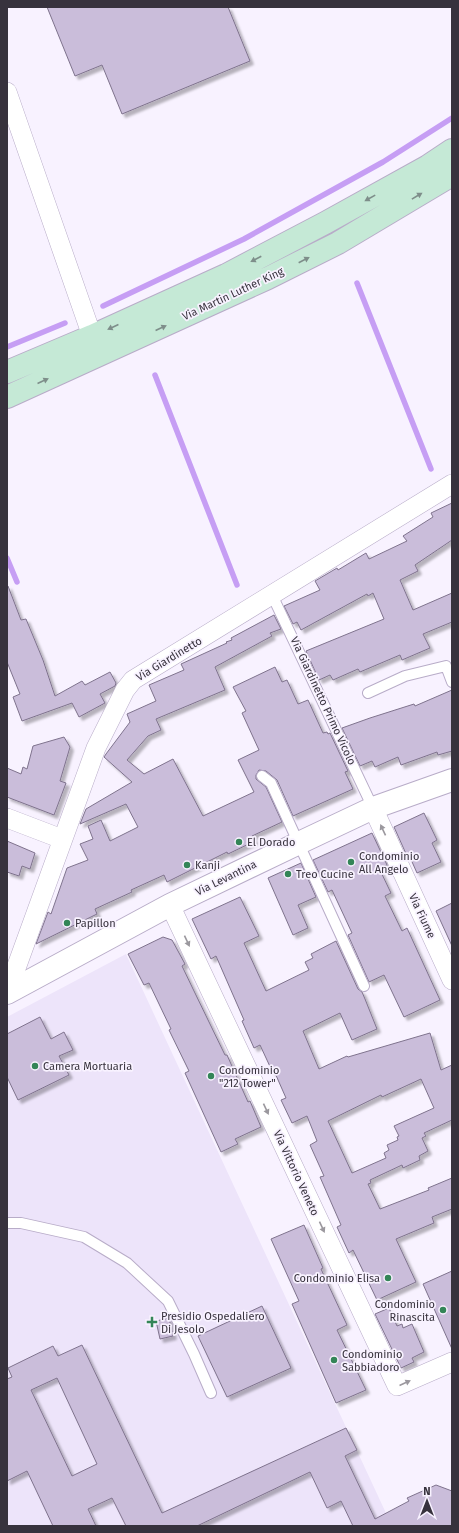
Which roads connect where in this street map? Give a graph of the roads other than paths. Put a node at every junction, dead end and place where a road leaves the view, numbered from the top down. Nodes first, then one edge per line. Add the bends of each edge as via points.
1 (7, 92) edge
2 (452, 150) edge
3 (452, 175) edge
4 (92, 336) junction
5 (7, 372) edge
6 (7, 397) edge
7 (452, 484) edge
8 (272, 595) junction
9 (452, 682) edge
10 (368, 693) dead end
11 (262, 776) dead end
12 (452, 780) edge
13 (373, 808) junction
14 (7, 818) edge
15 (62, 839) junction
16 (300, 843) junction
17 (170, 905) junction
18 (452, 980) edge
19 (364, 986) dead end
20 (7, 993) edge
21 (7, 1223) edge
22 (451, 1366) edge
23 (211, 1394) dead end

1 - 4 street
2 -> 4 main road, Via Martin Luther King via 325,223 226,275
6 -> 3 main road, Via Martin Luther King via 268,278 338,242
4 - 5 main road, Via Martin Luther King
7 - 8 street, Via Giardinetto
8 - 13 lane, Via Giardinetto Primo Vicolo
8 - 15 street, Via Giardinetto via 133,680 125,690 96,748
9 - 10 lane via 446,666 405,676
11 - 16 lane via 271,783
12 - 13 street, Via Levantina
13 - 16 street, Via Levantina
18 -> 13 street, Via Fiume
14 - 15 street
15 - 20 street, Via Giardinetto
16 - 17 street, Via Levantina
16 - 19 lane
17 - 20 street, Via Levantina
17 -> 22 street, Via Vittorio Veneto via 397,1386
21 - 23 lane via 21,1223 84,1236 127,1263 168,1301

